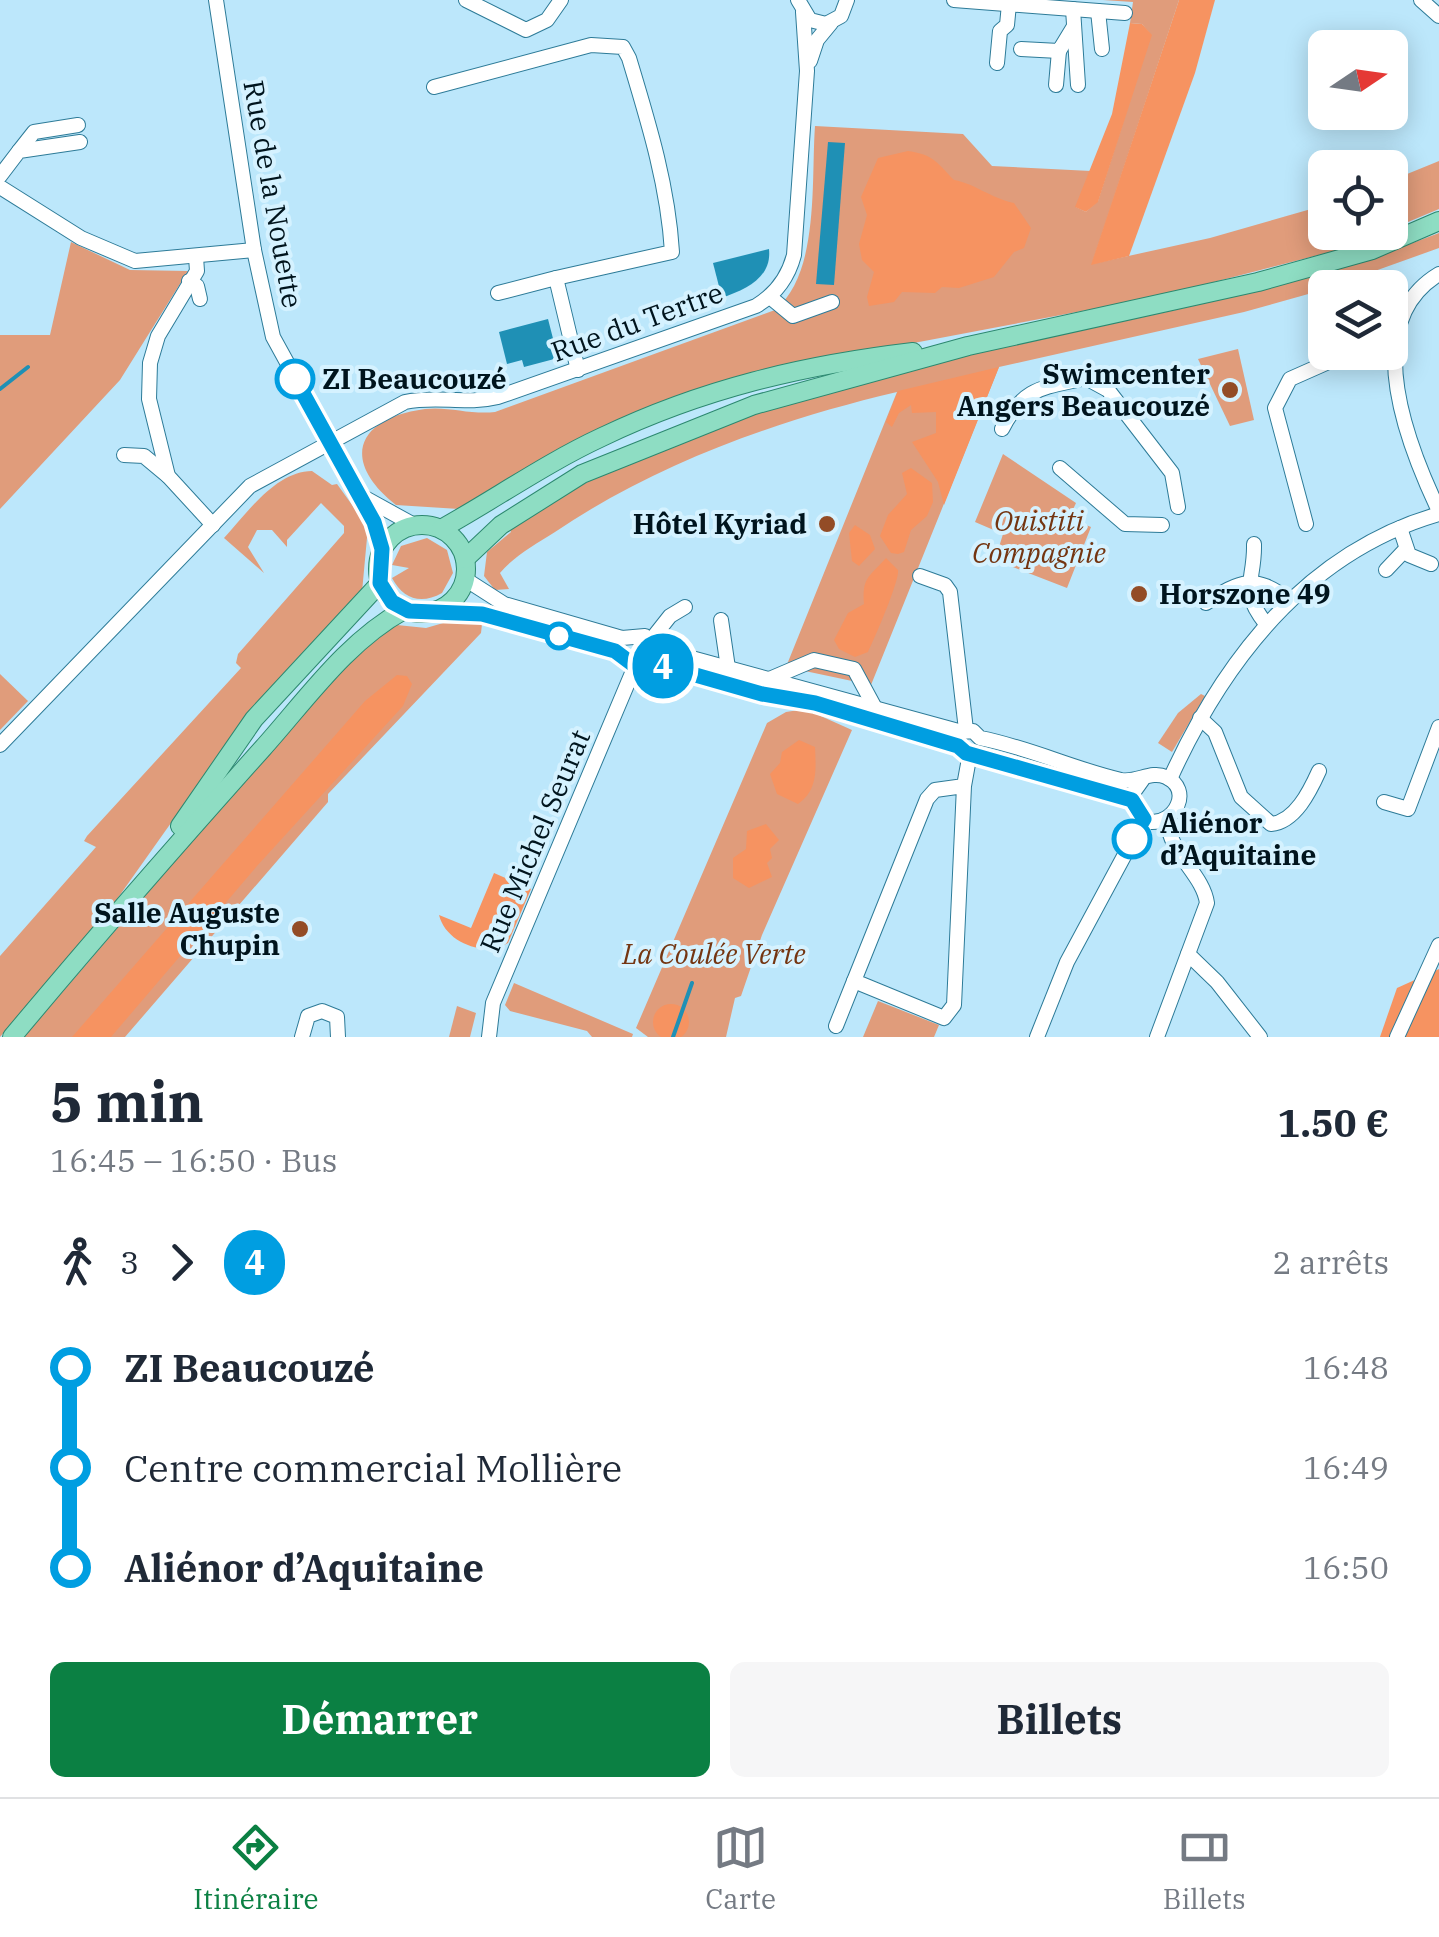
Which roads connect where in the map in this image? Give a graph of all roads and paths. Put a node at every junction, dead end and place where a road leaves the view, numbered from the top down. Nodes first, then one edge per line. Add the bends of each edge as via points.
1 (216, 0) edge
2 (466, 0) edge
3 (561, 0) edge
4 (847, 0) edge
5 (954, 0) edge
6 (1421, 0) edge
7 (971, 1) edge
8 (1020, 3) edge
9 (801, 6) edge
10 (1073, 9) junction
11 (1098, 11) junction
12 (1125, 13) dead end
13 (1439, 16) edge
14 (832, 22) junction
15 (1074, 28) junction
16 (1021, 48) dead end
17 (1102, 49) dead end
18 (1059, 52) junction
19 (997, 63) dead end
20 (808, 71) junction
21 (1056, 85) dead end
22 (1078, 85) dead end
23 (434, 87) dead end
24 (78, 125) dead end
25 (80, 142) dead end
26 (19, 151) junction
27 (0, 176) edge
28 (0, 187) edge
29 (1434, 221) edge
30 (254, 250) junction
31 (196, 257) junction
32 (1439, 274) edge
33 (556, 278) junction
34 (190, 281) junction
35 (498, 292) dead end
36 (770, 296) junction
37 (200, 298) dead end
38 (832, 302) dead end
39 (1408, 304) edge
40 (968, 346) junction
41 (578, 370) junction
42 (1310, 370) edge
43 (1396, 370) edge
44 (1002, 429) dead end
45 (328, 442) junction
46 (124, 454) dead end
47 (1060, 468) dead end
48 (168, 476) junction
49 (1433, 476) edge
50 (360, 495) junction
51 (1178, 507) dead end
52 (1439, 513) edge
53 (1306, 524) dead end
54 (212, 525) junction
55 (414, 525) junction
56 (1162, 525) dead end
57 (441, 528) junction
58 (1400, 528) junction
59 (1254, 544) dead end
60 (382, 549) junction
61 (1405, 550) junction
62 (465, 559) junction
63 (1430, 564) dead end
64 (1386, 570) dead end
65 (920, 576) dead end
66 (465, 578) junction
67 (1246, 582) junction
68 (380, 583) junction
69 (1290, 600) junction
70 (1206, 604) dead end
71 (685, 607) dead end
72 (441, 609) junction
73 (404, 610) junction
74 (721, 620) dead end
75 (1266, 624) junction
76 (630, 639) junction
77 (643, 654) junction
78 (728, 668) junction
79 (767, 680) junction
80 (962, 700) junction
81 (874, 706) junction
82 (1200, 718) junction
83 (938, 724) junction
84 (1439, 727) edge
85 (968, 742) junction
86 (0, 745) edge
87 (1320, 772) dead end
88 (1143, 779) junction
89 (1170, 779) junction
90 (964, 786) junction
91 (1132, 800) junction
92 (1384, 802) dead end
93 (1144, 819) junction
94 (1167, 820) junction
95 (137, 888) junction
96 (1439, 945) edge
97 (1188, 954) junction
98 (854, 981) junction
99 (836, 1026) dead end
100 (12, 1037) edge
101 (302, 1037) edge
102 (338, 1037) edge
103 (488, 1037) edge
104 (1037, 1037) edge
105 (1157, 1037) edge
106 (1260, 1037) edge
107 (1397, 1037) edge

1 - 30 street, Rue de la Nouette
2 - 3 street via 526,30 547,20
4 - 14 street
5 - 7 street
6 - 13 street
7 - 8 street
8 - 10 street
8 - 19 street via 1000,31
9 - 14 street via 815,22
9 - 20 street
10 - 11 street
10 - 15 street
11 - 12 street
11 - 17 street
14 - 20 street
15 - 18 street
15 - 22 street
16 - 18 street
18 - 21 street
20 - 36 street via 794,255
23 - 33 street via 592,45 623,47 651,133 672,252
24 - 26 street via 34,132
25 - 26 street
26 - 27 street
28 - 31 street via 79,242 135,261
29 - 40 main road via 1372,250 1258,282
30 - 31 street
30 - 45 street, Rue de la Nouette via 273,337
31 - 34 street
32 - 39 street via 1416,288
33 - 35 street
33 - 41 street
34 - 37 street
34 - 48 street via 150,363 149,399
36 - 38 street via 793,316
36 - 41 street, Rue du Tertre
40 - 57 main road via 826,362 714,390 602,436
40 - 62 main road via 754,405 582,474 502,525
41 - 45 street, Rue du Tertre via 484,400 430,396 406,402
42 - 53 street via 1290,379 1275,408
43 - 49 street via 1398,402
44 - 51 street via 1032,390 1094,381 1172,472
45 - 50 street, Rue de la Nouette
45 - 54 street, Rue du Tertre via 250,486
46 - 48 street via 144,456
47 - 56 street via 1125,524
48 - 54 street
49 - 52 street
50 - 55 street, Rue de la Nouette
50 - 60 street, Rue de la Nouette
52 - 58 street
54 - 86 street, Rue du Tertre
55 - 57 main road
55 - 60 main road
57 - 62 main road
58 - 61 street
58 - 69 street
59 - 67 street
60 - 68 main road
61 - 63 street
61 - 64 street
62 - 66 main road
65 - 80 street via 950,592
66 - 72 main road
66 - 76 street via 504,604
67 - 69 street via 1266,582
67 - 70 street
67 - 75 street
68 - 73 main road
68 - 95 main road via 254,718
69 - 75 street
71 - 77 street via 670,616
72 - 73 main road
72 - 77 street
73 - 95 main road via 378,624 336,666
74 - 78 street
75 - 82 street
76 - 77 street, Rue Michel Seurat
76 - 77 street via 640,636
77 - 78 street
77 - 85 street via 762,694
77 - 103 street, Rue Michel Seurat via 494,1004
78 - 79 street
79 - 81 street
79 - 81 street via 814,660 854,669
80 - 83 street
80 - 85 street
81 - 83 street
82 - 87 street via 1216,732 1241,797 1270,824 1297,808
82 - 89 street
83 - 85 street
84 - 92 street via 1408,808
85 - 88 street via 1120,780
85 - 90 street
85 - 91 street
88 - 89 street
88 - 91 street
89 - 94 street via 1180,798
90 - 98 street via 935,790 928,799
90 - 98 street via 952,1012 939,1017
91 - 93 street
93 - 94 street
93 - 104 street via 1067,962
94 - 97 street via 1176,854 1207,897
95 - 100 main road
96 - 107 street
97 - 105 street
97 - 106 street
98 - 99 street
101 - 102 street via 308,1016 322,1011 337,1016

